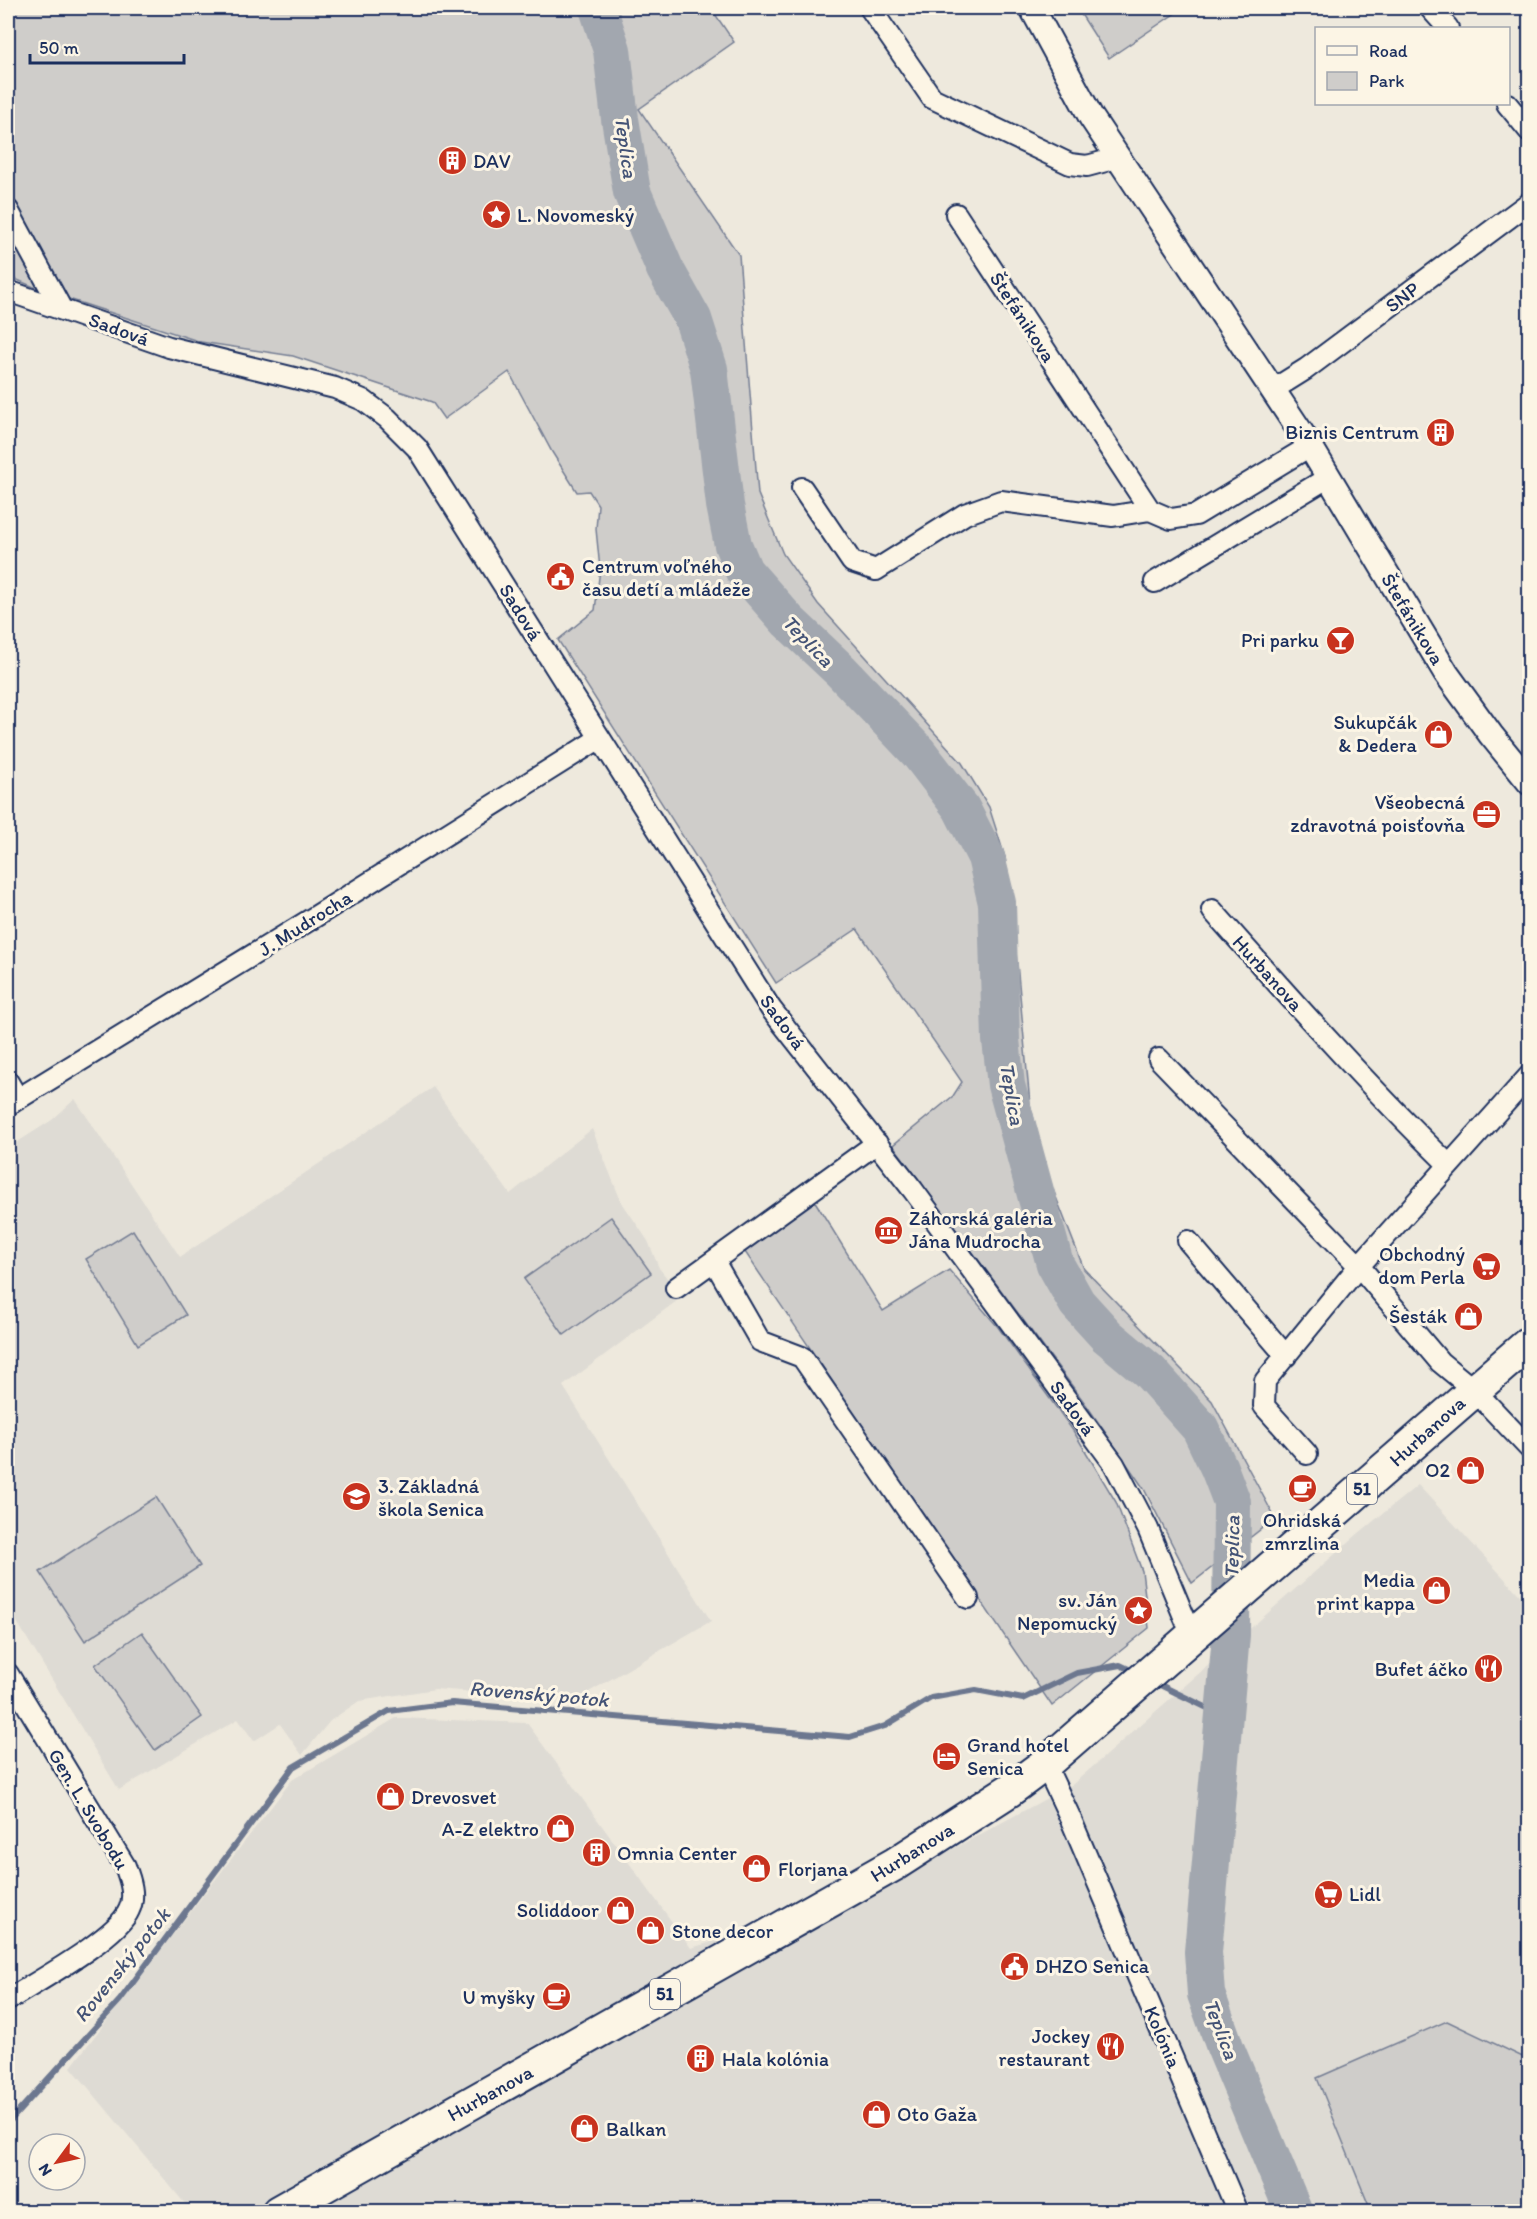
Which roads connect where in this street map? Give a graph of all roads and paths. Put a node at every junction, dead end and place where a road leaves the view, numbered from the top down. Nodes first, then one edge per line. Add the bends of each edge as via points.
1 (870, 8) edge
2 (1032, 8) edge
3 (1430, 8) edge
4 (1447, 27) edge
5 (1508, 105) edge
6 (1530, 132) edge
7 (1117, 158) junction
8 (1530, 202) edge
9 (8, 210) edge
10 (956, 214) dead end
11 (8, 291) edge
12 (62, 308) junction
13 (1274, 389) junction
14 (1310, 446) junction
15 (1329, 477) junction
16 (802, 488) dead end
17 (1150, 510) junction
18 (1155, 582) dead end
19 (600, 738) junction
20 (1526, 772) edge
21 (1212, 910) dead end
22 (1159, 1059) dead end
23 (1530, 1075) edge
24 (11, 1096) edge
25 (877, 1143) junction
26 (1449, 1165) junction
27 (1188, 1241) dead end
28 (714, 1261) junction
29 (1359, 1266) junction
30 (676, 1288) dead end
31 (1530, 1342) edge
32 (1286, 1356) junction
33 (1474, 1389) junction
34 (1530, 1449) edge
35 (1307, 1454) dead end
36 (968, 1598) dead end
37 (1200, 1629) junction
38 (8, 1674) edge
39 (1045, 1764) junction
40 (8, 2000) edge
41 (278, 2211) edge
42 (1238, 2211) edge

1 - 7 street via 932,98 1070,164 1087,166
2 - 7 street, Štefánikova
3 - 4 street
5 - 6 street
7 - 13 street, Štefánikova
8 - 13 street, SNP
9 - 12 street
10 - 17 street, Štefánikova
11 - 12 street, Sadová
12 - 19 street, Sadová via 169,347 335,388 363,400 387,418 417,448
13 - 14 street, Štefánikova
14 - 15 street, Štefánikova
14 - 17 street via 1196,515 1172,519
15 - 18 street
15 - 20 street, Štefánikova via 1446,673
16 - 17 street via 852,562 876,570 965,514 1001,501 1113,516
19 - 24 street, J. Mudrocha via 313,918
19 - 25 street, Sadová via 771,1009
21 - 26 street, Hurbanova via 1389,1107
22 - 29 street, Hurbanova
23 - 26 street
25 - 28 street
25 - 37 street, Sadová via 1114,1464
26 - 29 street
27 - 32 street
28 - 30 street
28 - 36 street via 760,1341 802,1357
29 - 32 street
29 - 33 street, Hurbanova via 1440,1362
31 - 33 main road, Hurbanova / 51
32 - 35 street via 1265,1381 1264,1406
33 - 34 street
33 - 37 main road, Hurbanova / 51
37 - 39 main road, Hurbanova / 51
38 - 40 street, Gen. L. Svobodu via 125,1866 132,1884 130,1910 111,1934
39 - 41 main road, Hurbanova / 51 via 895,1864
39 - 42 street, Kolónia

